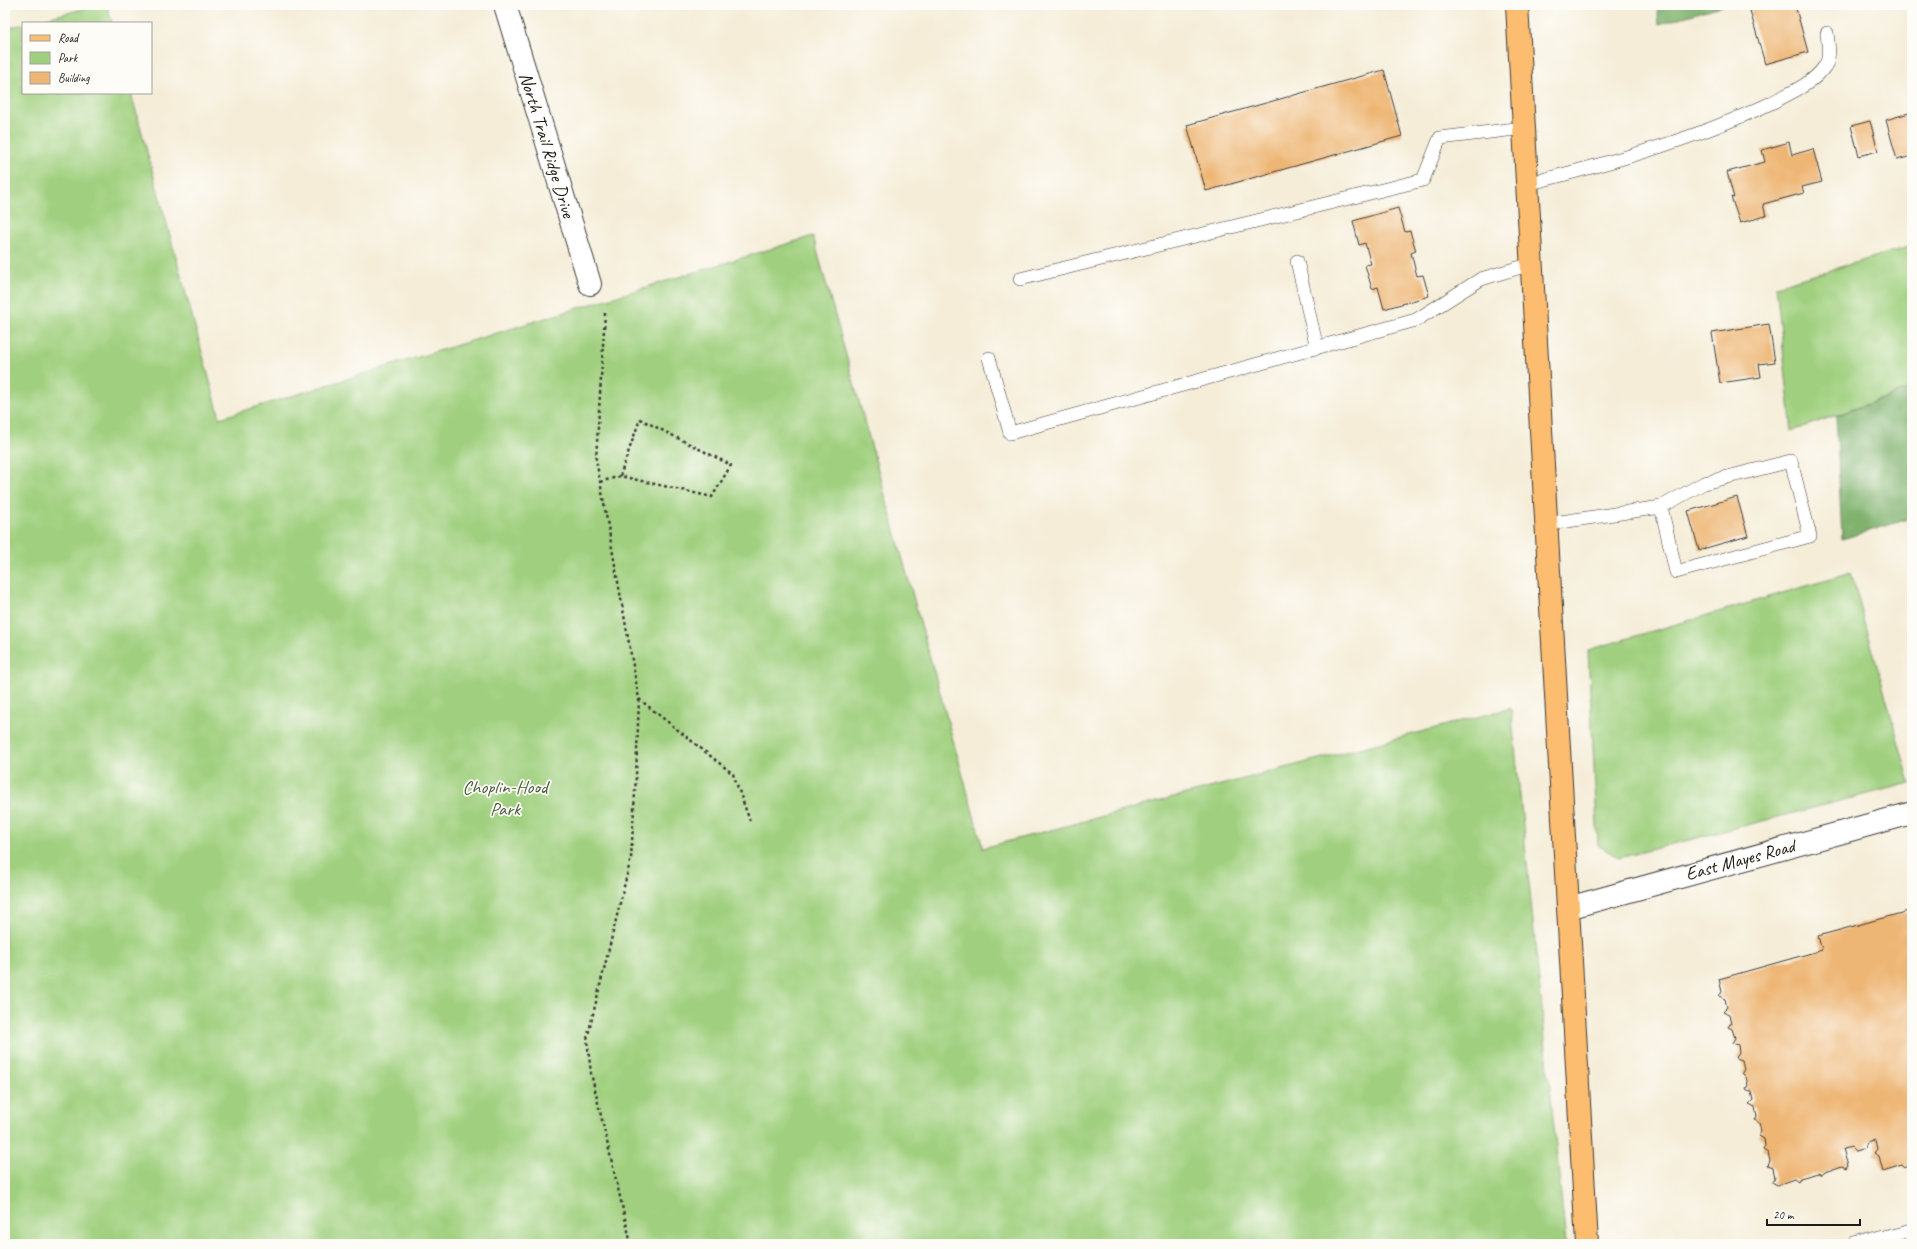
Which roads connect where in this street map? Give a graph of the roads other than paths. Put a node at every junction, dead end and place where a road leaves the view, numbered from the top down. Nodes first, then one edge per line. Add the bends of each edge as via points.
1 (505, 5) edge
2 (1517, 5) edge
3 (1827, 33) dead end
4 (1524, 128) junction
5 (1527, 184) junction
6 (1297, 261) dead end
7 (1531, 264) junction
8 (1020, 279) dead end
9 (590, 284) dead end
10 (1317, 348) junction
11 (989, 358) dead end
12 (1661, 506) junction
13 (1547, 524) junction
14 (1912, 813) edge
15 (1568, 908) junction
16 (1912, 1229) edge
17 (1587, 1244) edge
18 (1854, 1244) edge

1 - 9 street, North Trail Ridge Drive
2 - 4 main road
3 - 5 lane via 1826,65 1812,80 1791,93 1692,136 1593,168
4 - 5 main road
4 - 8 lane via 1440,138 1423,180
5 - 7 main road
6 - 10 lane
7 - 10 lane via 1481,279 1416,320
7 - 13 main road
10 - 11 lane via 1010,433
12 - 12 lane via 1676,572 1810,536 1791,461 1704,482
12 - 13 lane
13 - 15 main road
14 - 15 street, East Mayes Road
15 - 17 main road via 1570,984
16 - 18 lane

